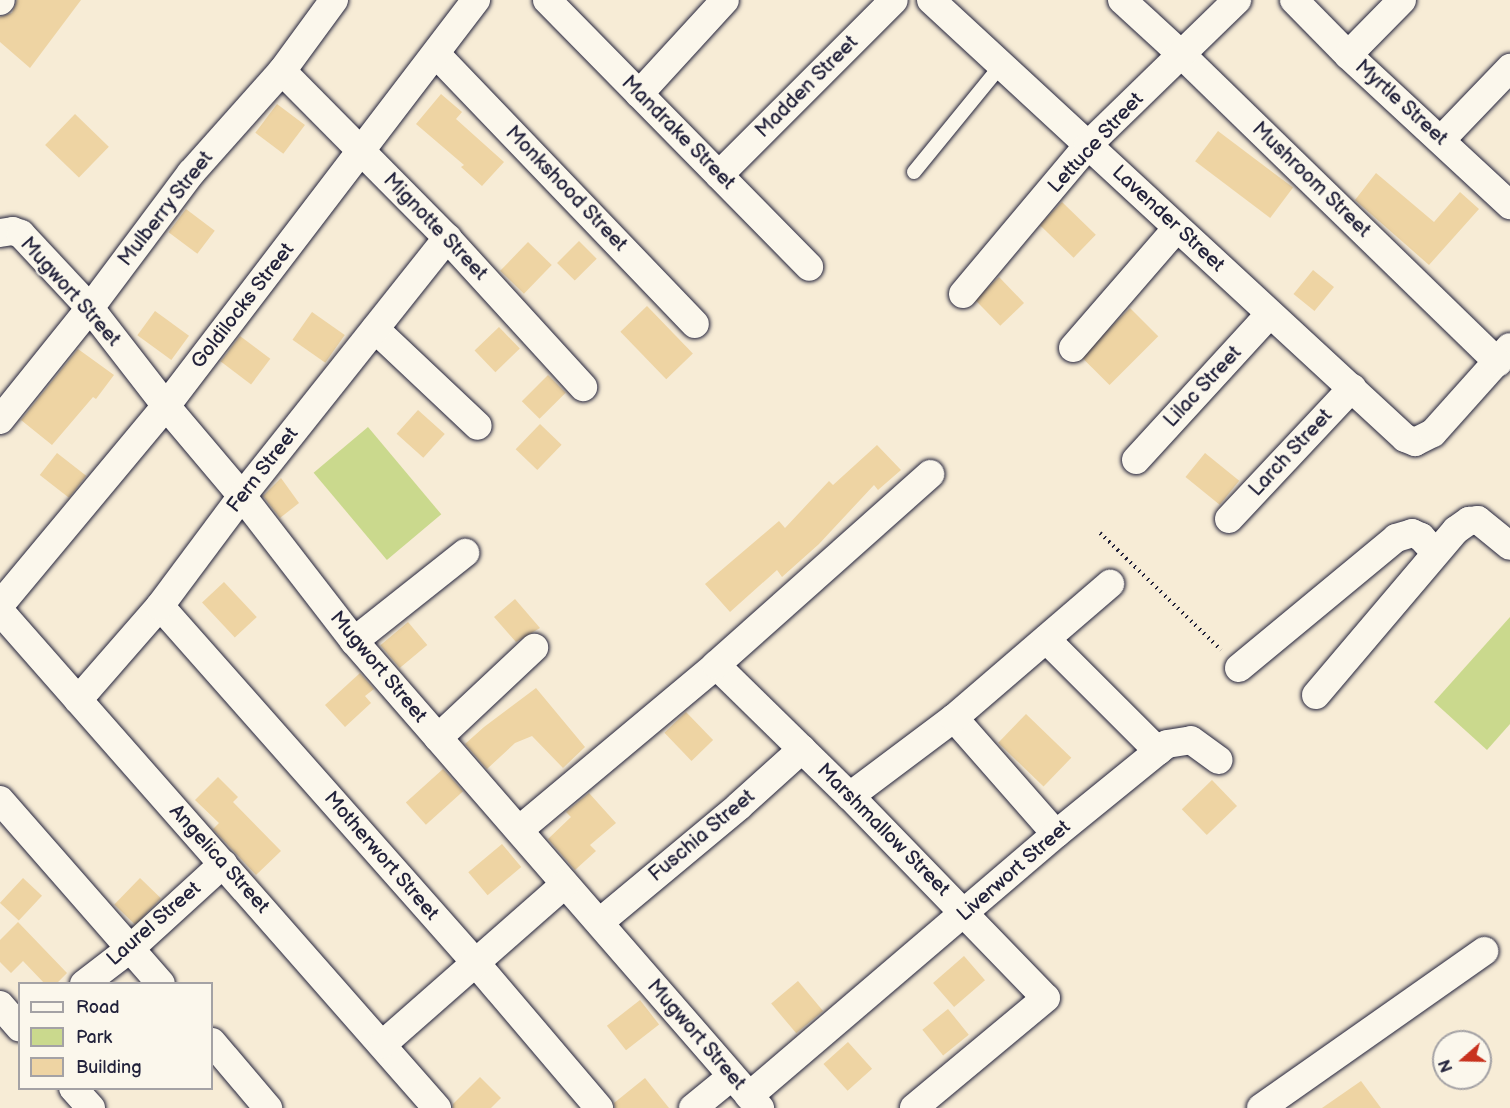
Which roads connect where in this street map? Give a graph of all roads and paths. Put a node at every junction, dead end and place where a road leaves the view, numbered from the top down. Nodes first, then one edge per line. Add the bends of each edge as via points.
1 (334, 0) edge
2 (476, 0) edge
3 (547, 0) edge
4 (724, 0) edge
5 (894, 0) edge
6 (932, 0) edge
7 (1122, 0) edge
8 (1237, 0) edge
9 (1294, 0) edge
10 (1402, 0) edge
11 (436, 54) junction
12 (1182, 55) junction
13 (1348, 55) junction
14 (1003, 63) junction
15 (1510, 68) edge
16 (282, 71) junction
17 (639, 94) junction
18 (1442, 140) junction
19 (1088, 145) junction
20 (362, 152) junction
21 (914, 172) dead end
22 (719, 175) junction
23 (1510, 205) edge
24 (1176, 229) junction
25 (0, 233) edge
26 (447, 238) junction
27 (808, 267) dead end
28 (963, 294) dead end
29 (90, 308) junction
30 (1270, 314) junction
31 (695, 324) dead end
32 (375, 329) junction
33 (1073, 348) dead end
34 (1504, 355) edge
35 (583, 387) dead end
36 (1352, 388) junction
37 (166, 406) junction
38 (0, 420) edge
39 (478, 426) dead end
40 (1136, 460) dead end
41 (930, 474) dead end
42 (242, 496) junction
43 (1229, 519) dead end
44 (1100, 533) dead end
45 (1510, 546) edge
46 (1435, 552) junction
47 (465, 553) dead end
48 (1110, 584) dead end
49 (0, 605) edge
50 (160, 606) junction
51 (0, 611) edge
52 (1046, 639) junction
53 (354, 641) junction
54 (534, 648) dead end
55 (716, 665) junction
56 (1239, 668) joint
57 (1316, 695) dead end
58 (78, 700) junction
59 (954, 718) junction
60 (438, 738) junction
61 (802, 749) junction
62 (1158, 751) junction
63 (1219, 760) dead end
64 (850, 796) junction
65 (0, 800) edge
66 (519, 830) junction
67 (1056, 834) junction
68 (223, 864) junction
69 (565, 884) junction
70 (966, 912) junction
71 (600, 922) junction
72 (131, 948) junction
73 (1484, 951) dead end
74 (474, 961) junction
75 (87, 982) edge
76 (159, 982) edge
77 (0, 1005) edge
78 (18, 1026) edge
79 (213, 1043) edge
80 (382, 1044) junction
81 (746, 1094) edge
82 (267, 1108) edge
83 (437, 1108) edge
84 (599, 1108) edge
85 (693, 1108) edge
86 (914, 1108) edge
87 (1261, 1108) edge

1 - 16 street, Mulberry Street
2 - 11 street, Goldilocks Street
3 - 17 street, Mandrake Street
4 - 17 street
5 - 22 street, Madden Street
6 - 14 street, Lavender Street
7 - 12 street, Mushroom Street
8 - 12 street, Lettuce Street
9 - 13 street, Myrtle Street
10 - 13 street
11 - 20 street, Goldilocks Street
11 - 31 street, Monkshood Street
12 - 19 street, Lettuce Street
12 - 34 street, Mushroom Street
13 - 18 street, Myrtle Street
14 - 19 street, Lavender Street
14 - 21 lane
15 - 18 street
16 - 20 street, Mignotte Street
16 - 29 street, Mulberry Street via 190,173
17 - 22 street, Mandrake Street
18 - 23 street, Myrtle Street
19 - 24 street, Lavender Street
19 - 28 street, Lettuce Street
20 - 26 street, Mignotte Street
20 - 37 street, Goldilocks Street
22 - 27 street, Mandrake Street
24 - 30 street, Lavender Street
24 - 33 street
25 - 29 street, Mugwort Street via 21,234
26 - 32 street, Fern Street
26 - 35 street, Mignotte Street
29 - 37 street, Mugwort Street
29 - 38 street, Mulberry Street
30 - 36 street, Lavender Street
30 - 40 street, Lilac Street
32 - 39 street
32 - 42 street, Fern Street
34 - 36 street, Lavender Street via 1434,433 1415,442 1405,438
36 - 43 street, Larch Street
37 - 42 street, Mugwort Street
37 - 49 street, Goldilocks Street
41 - 55 street
42 - 50 street, Fern Street
42 - 53 street, Mugwort Street
44 - 56 path
45 - 46 street via 1478,520 1469,521
46 - 56 street via 1412,533 1396,538
46 - 57 street
47 - 53 street
48 - 52 street
50 - 58 street, Fern Street
50 - 74 street, Motherwort Street
51 - 58 street, Angelica Street
52 - 59 street
52 - 62 street
53 - 60 street, Mugwort Street
54 - 60 street
55 - 61 street, Marshmallow Street
55 - 66 street
58 - 68 street, Angelica Street
59 - 64 street
59 - 67 street
60 - 66 street, Mugwort Street
61 - 64 street, Marshmallow Street
61 - 71 street, Fuschia Street
62 - 63 street, Liverwort Street via 1167,744 1191,740
62 - 67 street, Liverwort Street
64 - 70 street, Marshmallow Street
65 - 72 street
66 - 69 street, Mugwort Street
67 - 70 street, Liverwort Street
68 - 72 street, Laurel Street
68 - 80 street, Angelica Street
69 - 71 street, Mugwort Street
69 - 74 street
70 - 81 street, Liverwort Street
70 - 86 street, Marshmallow Street via 1046,998
71 - 81 street, Mugwort Street
72 - 75 street, Laurel Street
72 - 76 street
73 - 87 street
74 - 80 street
74 - 84 street, Motherwort Street
77 - 78 street
79 - 82 street
80 - 83 street, Angelica Street
81 - 85 street, Liverwort Street

